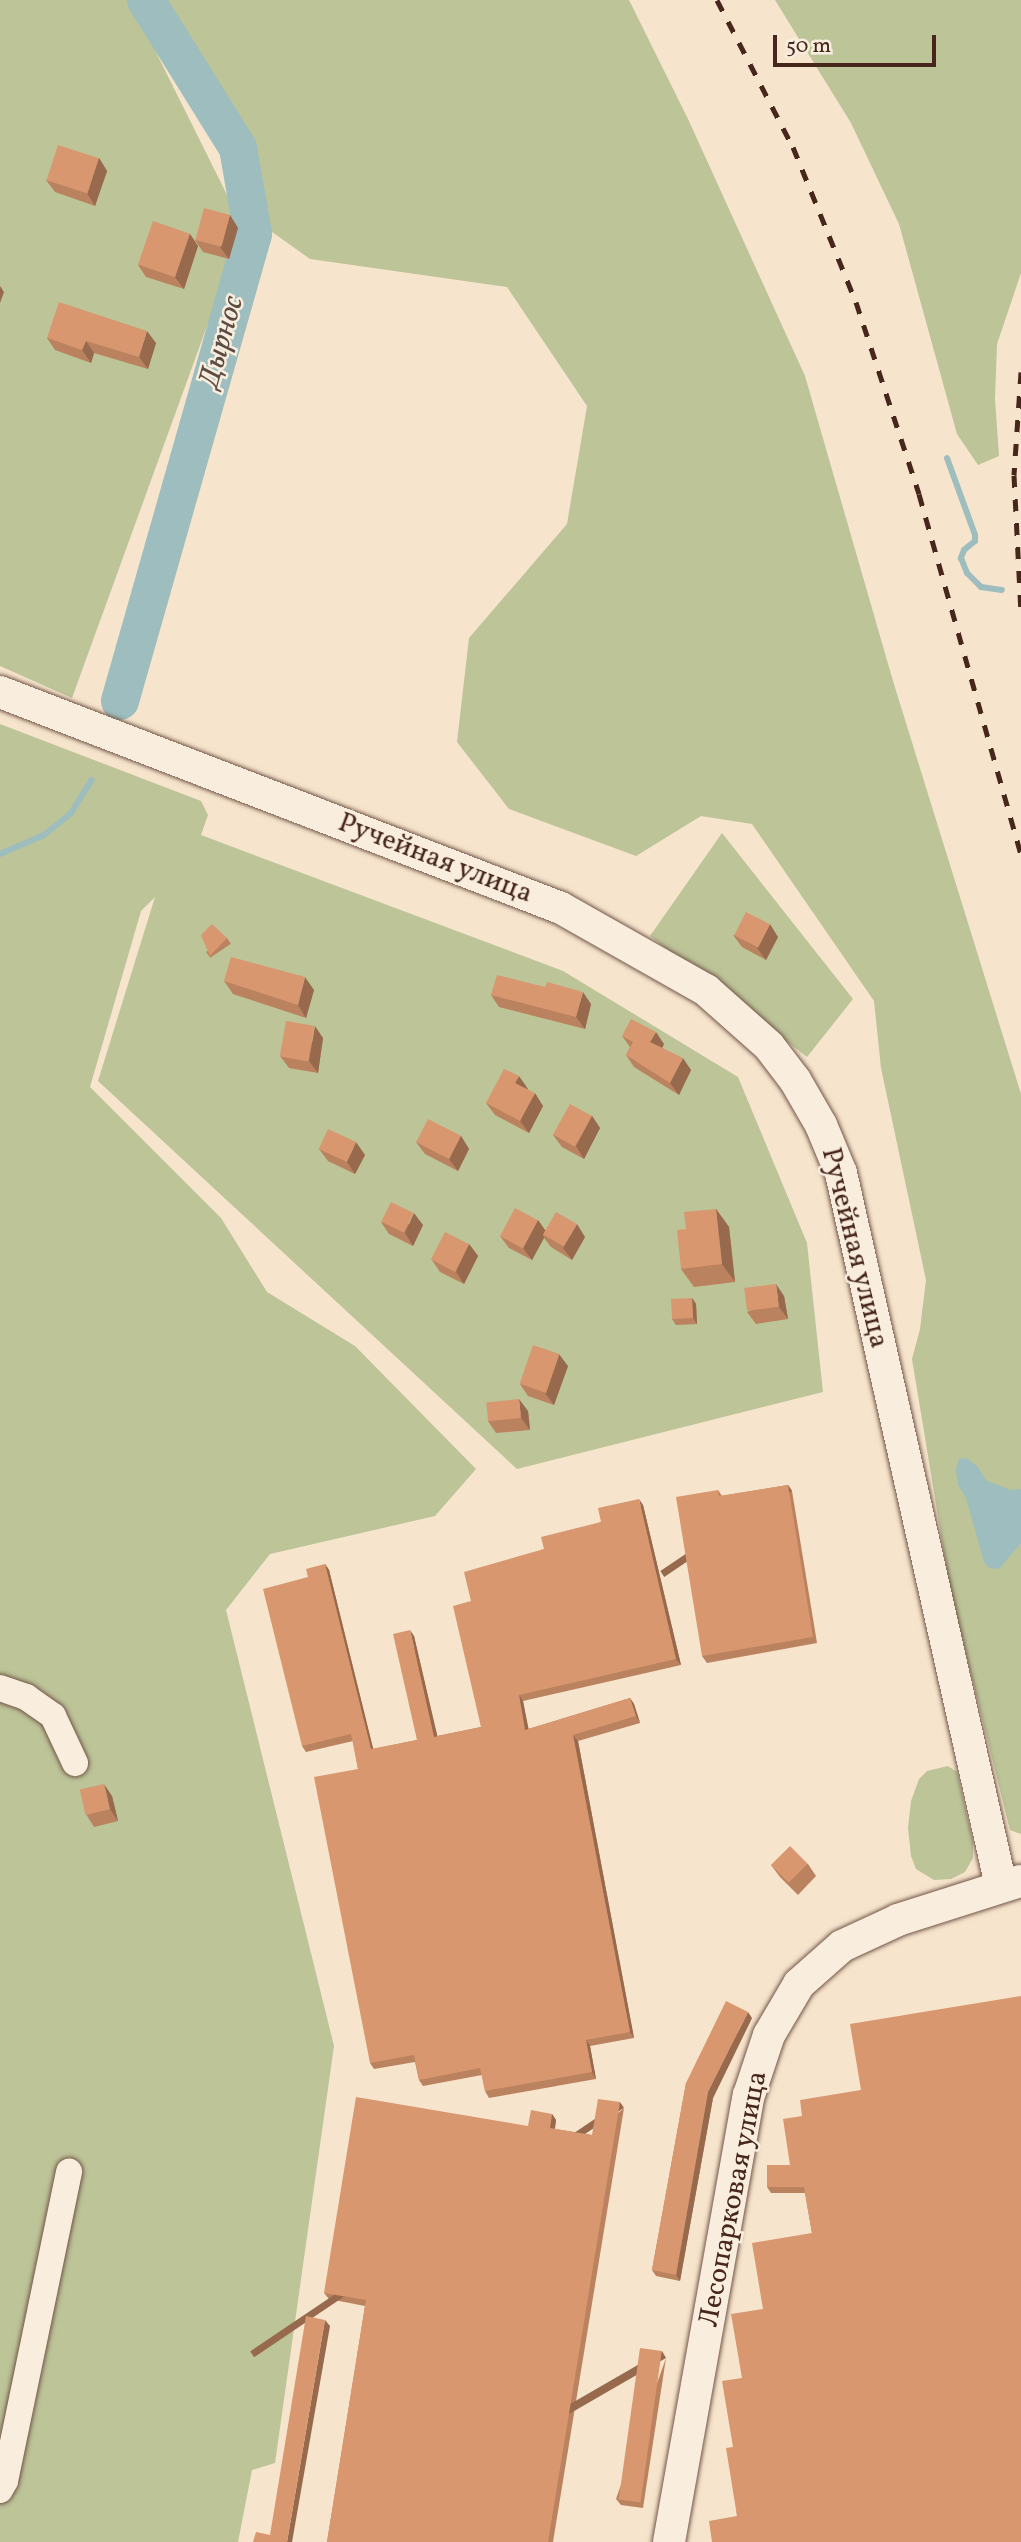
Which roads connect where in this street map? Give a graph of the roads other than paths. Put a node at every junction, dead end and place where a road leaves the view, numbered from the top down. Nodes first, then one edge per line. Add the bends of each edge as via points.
1 (0, 692) edge
2 (0, 1688) edge
3 (75, 1763) dead end
4 (1011, 1884) edge
5 (69, 2172) dead end
6 (0, 2490) edge
7 (669, 2542) edge

1 - 4 street, Ручейная улица via 561,908 706,990 769,1046 821,1125 841,1173
2 - 3 street via 26,1697 53,1716
4 - 7 street, Лесопарковая улица via 898,1920 842,1946 799,1984 769,2035 749,2095
5 - 6 street

